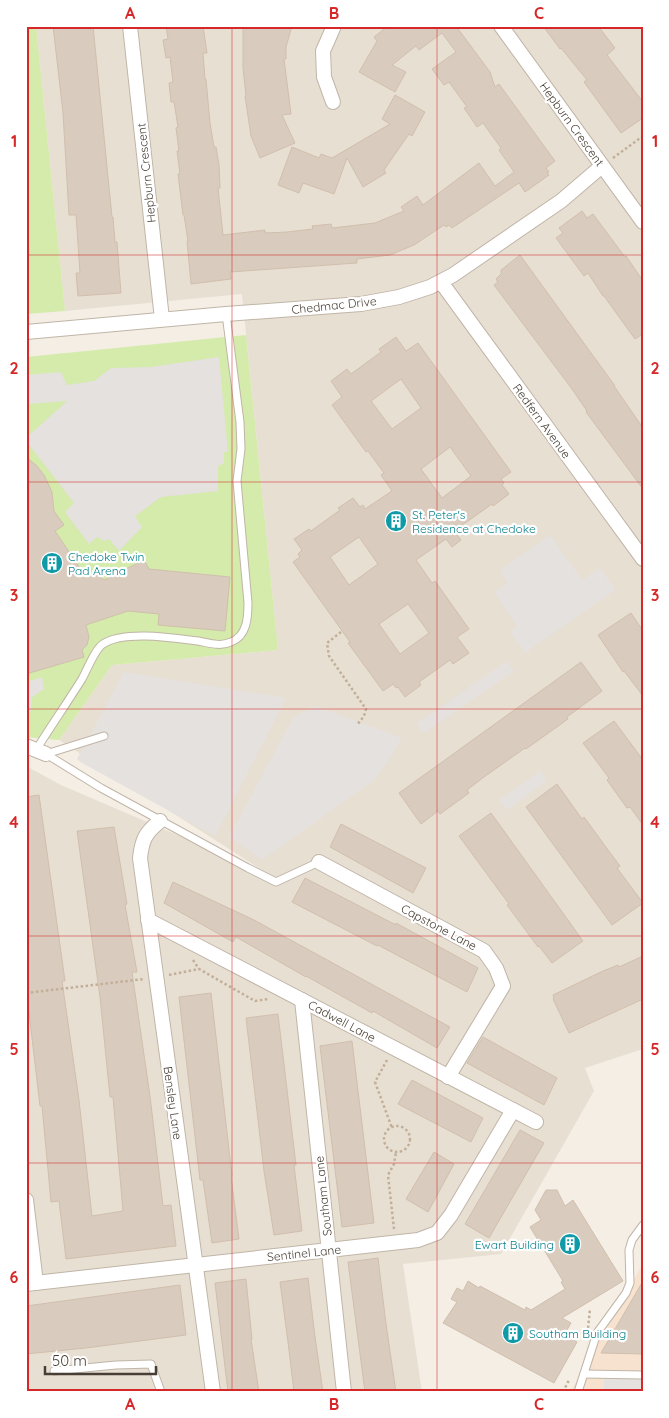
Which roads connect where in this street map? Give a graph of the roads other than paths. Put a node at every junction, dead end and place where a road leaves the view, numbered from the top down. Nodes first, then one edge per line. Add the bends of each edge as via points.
1 (130, 26) edge
2 (334, 26) edge
3 (500, 26) edge
4 (333, 102) dead end
5 (602, 166) junction
6 (643, 222) edge
7 (441, 282) junction
8 (226, 314) junction
9 (162, 319) junction
10 (26, 332) edge
11 (643, 559) edge
12 (104, 736) dead end
13 (36, 750) edge
14 (160, 821) junction
15 (319, 862) joint
16 (148, 920) junction
17 (302, 1000) junction
18 (448, 1077) junction
19 (512, 1110) junction
20 (536, 1122) dead end
21 (26, 1200) edge
22 (643, 1225) edge
23 (329, 1250) junction
24 (195, 1265) junction
25 (31, 1284) edge
26 (54, 1371) dead end
27 (584, 1374) junction
28 (643, 1375) edge
29 (161, 1392) edge
30 (212, 1392) edge
31 (344, 1392) edge
32 (578, 1392) edge

1 - 9 street, Hepburn Crescent
2 - 4 street via 322,51 324,77
3 - 5 street, Hepburn Crescent
5 - 6 street, Hepburn Crescent
5 - 7 street, Chedmac Drive via 561,201
7 - 8 street, Chedmac Drive via 399,297 361,304
7 - 11 street, Redfern Avenue
8 - 9 street, Chedmac Drive
8 - 13 lane via 240,422 237,481 248,615 245,630 232,642 222,645 180,638 135,636 103,644
9 - 10 street, Chedmac Drive
12 - 13 lane
13 - 14 lane
14 - 15 lane via 276,882
14 - 16 street, Bensley Lane via 150,828 142,842 140,858
15 - 18 street, Capstone Lane via 484,951 496,968 503,986
16 - 17 street, Cadwell Lane
16 - 24 street, Bensley Lane
17 - 18 street, Cadwell Lane
17 - 23 street, Southam Lane
18 - 19 street, Cadwell Lane
19 - 20 street, Cadwell Lane
19 - 23 street, Sentinel Lane via 438,1234 418,1240
21 - 25 street
22 - 27 lane via 629,1250 630,1284 597,1333
23 - 24 street, Sentinel Lane
23 - 31 street, Southam Lane
24 - 25 street, Sentinel Lane
24 - 30 street, Bensley Lane
26 - 29 lane via 151,1364
27 - 28 lane
27 - 32 lane

